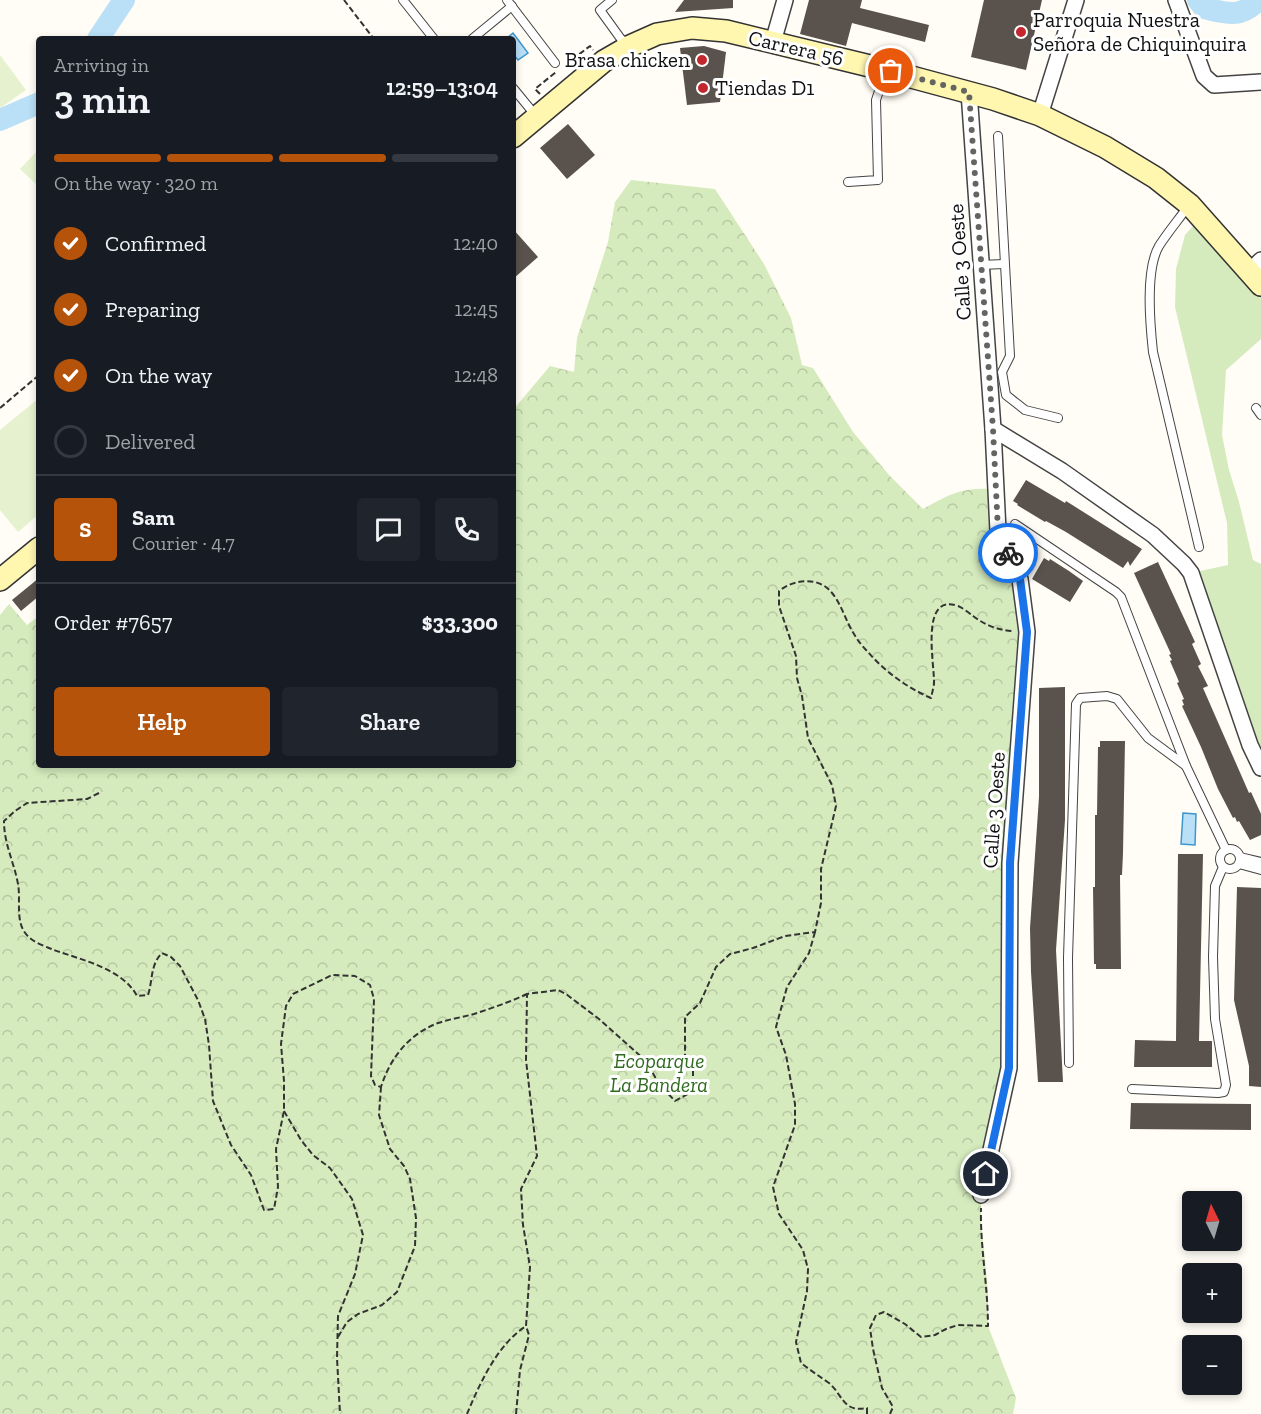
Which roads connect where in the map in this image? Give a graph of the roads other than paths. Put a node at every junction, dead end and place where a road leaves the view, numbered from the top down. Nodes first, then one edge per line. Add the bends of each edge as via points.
1 (403, 0) edge
2 (612, 0) edge
3 (785, 0) edge
4 (1076, 0) edge
5 (1176, 0) edge
6 (510, 3) edge
7 (432, 36) edge
8 (476, 36) edge
9 (773, 42) junction
10 (630, 46) junction
11 (555, 63) dead end
12 (891, 71) junction
13 (1261, 82) edge
14 (516, 92) edge
15 (969, 92) junction
16 (1040, 114) junction
17 (536, 116) junction
18 (516, 133) edge
19 (998, 136) dead end
20 (848, 182) dead end
21 (1190, 205) junction
22 (1004, 264) junction
23 (981, 265) junction
24 (1257, 272) edge
25 (1059, 418) dead end
26 (993, 429) junction
27 (1015, 524) dead end
28 (1199, 547) dead end
29 (36, 550) edge
30 (0, 580) edge
31 (1186, 766) junction
32 (1261, 768) edge
33 (1226, 850) junction
34 (1239, 860) junction
35 (1261, 862) edge
36 (1224, 867) junction
37 (1261, 870) edge
38 (1069, 1063) dead end
39 (1132, 1089) dead end
40 (981, 1195) road end

1 - 7 lane
2 - 10 lane via 600,10
3 - 9 street
4 - 16 street
5 - 13 street via 1203,76 1214,85
6 - 8 lane
6 - 11 lane
9 - 10 street, Carrera 56 via 692,28 657,34
9 - 12 street, Carrera 56
10 - 17 street, Carrera 56 via 604,61
12 - 15 street, Carrera 56
12 - 20 lane via 876,100 878,180
14 - 17 lane
15 - 16 street, Carrera 56
15 - 23 street, Calle 3 Oeste
16 - 21 street, Carrera 56 via 1106,147
17 - 18 street, Carrera 56
19 - 22 lane
21 - 24 street, Carrera 56
21 - 28 lane via 1158,248 1152,265 1150,321 1153,352
22 - 23 lane
22 - 25 lane via 1010,356 1002,372 1006,395 1025,410
23 - 26 street, Calle 3 Oeste
26 - 32 street via 1062,471 1153,535 1191,573
26 - 40 street, Calle 3 Oeste via 998,531 1020,579 1027,632 1010,863 1009,1068
27 - 31 lane via 1120,597
29 - 30 street
31 - 33 lane
31 - 38 lane via 1148,738 1117,699 1080,698 1076,704 1068,958
33 - 34 lane via 1234,850
33 - 36 lane via 1220,858
34 - 35 lane
34 - 36 lane via 1232,869
34 - 37 lane
36 - 39 lane via 1215,886 1213,957 1215,1019 1224,1092

